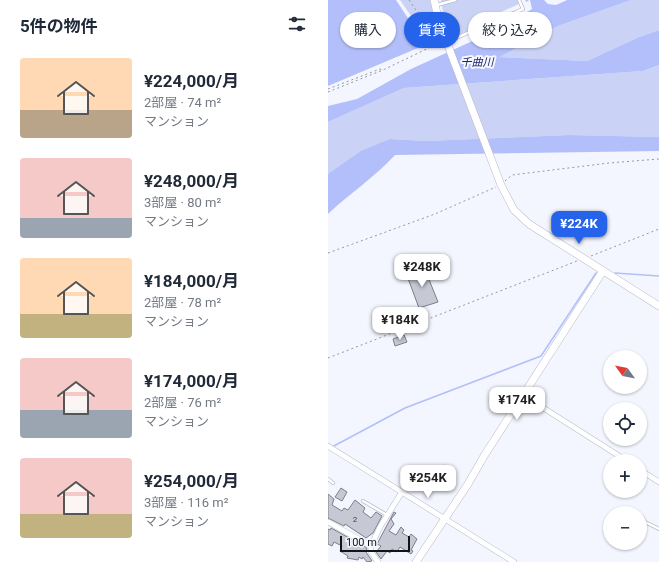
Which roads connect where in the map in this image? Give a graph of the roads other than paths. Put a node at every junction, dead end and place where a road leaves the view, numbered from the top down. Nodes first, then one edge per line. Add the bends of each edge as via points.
1 (455, 0) edge
2 (519, 0) edge
3 (433, 6) edge
4 (460, 37) edge
5 (448, 48) edge
6 (603, 271) junction
7 (659, 306) edge
8 (523, 395) junction
9 (330, 447) edge
10 (616, 454) edge
11 (647, 474) edge
12 (328, 479) edge
13 (659, 482) edge
14 (333, 483) dead end
15 (402, 492) junction
16 (363, 501) dead end
17 (387, 515) junction
18 (444, 519) junction
19 (328, 522) edge
20 (647, 523) edge
21 (659, 529) edge
22 (371, 546) junction
23 (378, 562) edge
24 (416, 562) edge
25 (514, 562) edge

1 - 3 lane
2 - 4 lane via 523,9
5 - 6 street via 510,204 523,219
6 - 7 street
6 - 8 street
8 - 10 street
8 - 18 street
9 - 15 street
11 - 13 street
12 - 14 lane
15 - 17 street
15 - 18 street
16 - 17 lane
17 - 22 street
18 - 24 street
18 - 25 street
19 - 22 street
20 - 21 lane
22 - 23 street via 371,552

